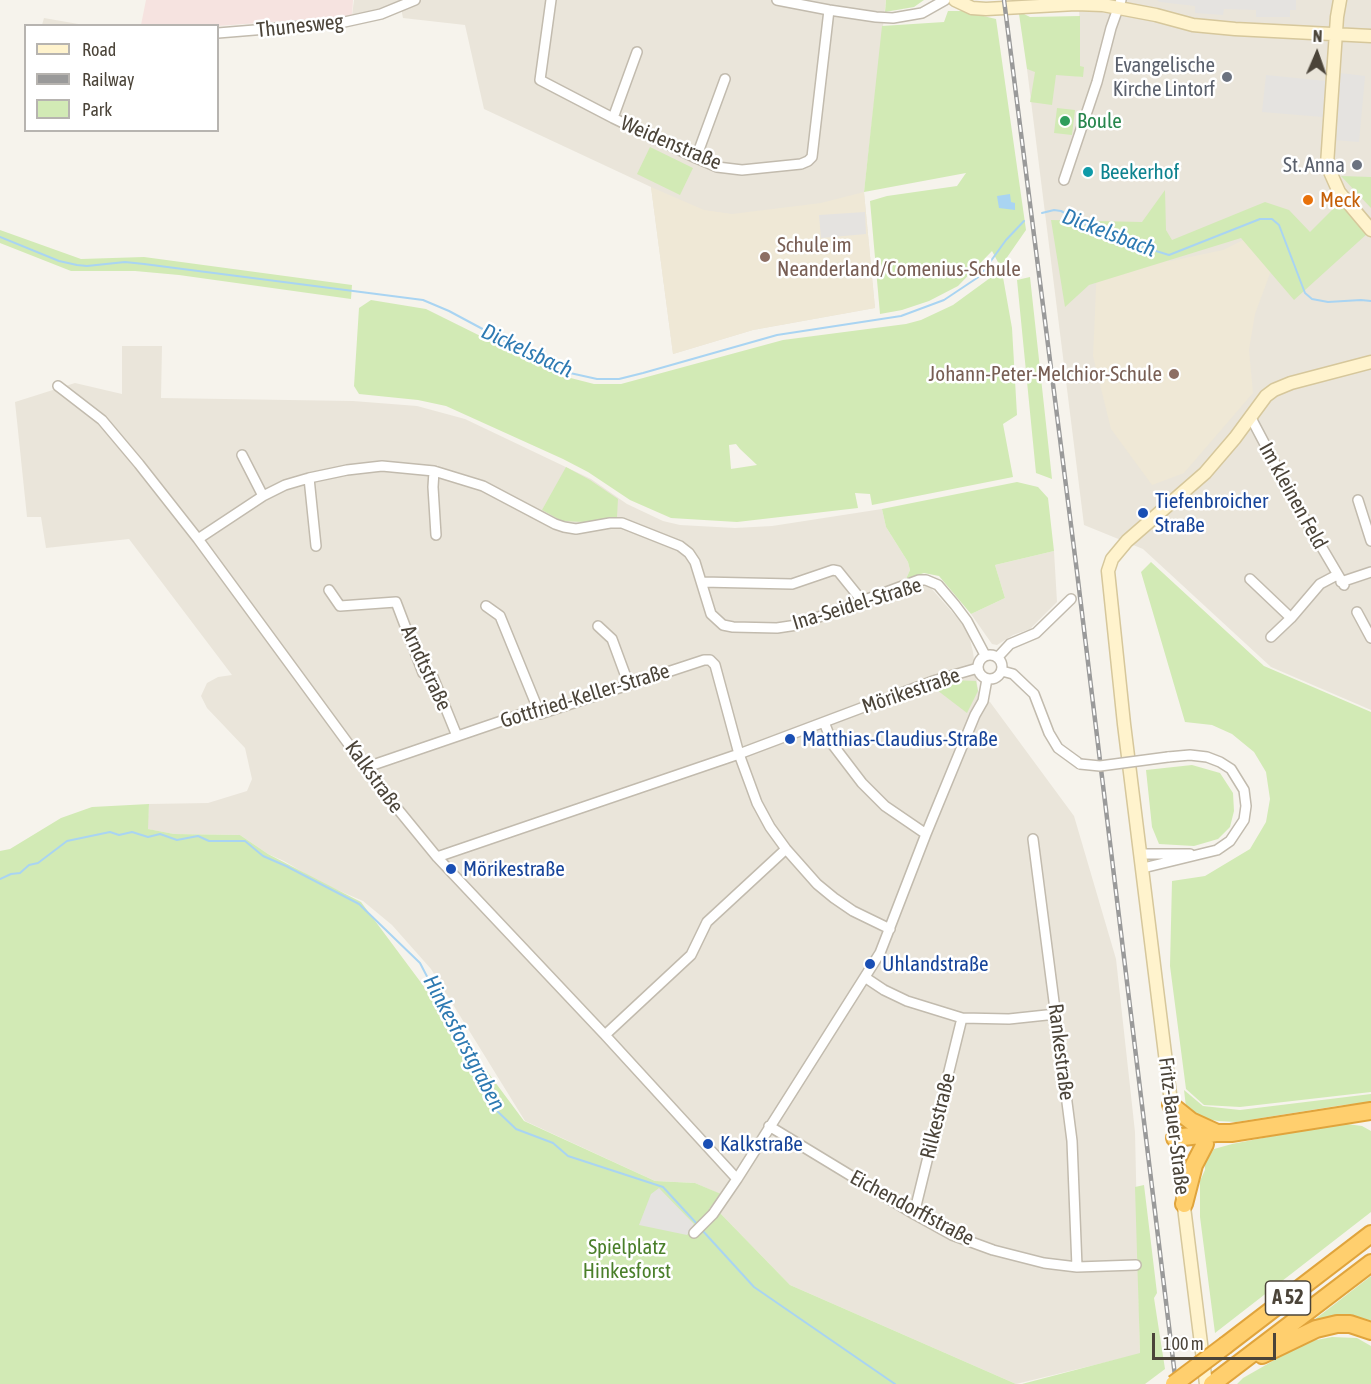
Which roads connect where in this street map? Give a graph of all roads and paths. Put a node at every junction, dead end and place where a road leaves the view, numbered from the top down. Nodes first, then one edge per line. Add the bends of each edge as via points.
1 (551, 0) edge
2 (777, 0) edge
3 (945, 0) edge
4 (1340, 0) edge
5 (411, 1) edge
6 (958, 2) edge
7 (806, 3) edge
8 (1120, 4) edge
9 (829, 10) junction
10 (219, 33) edge
11 (1336, 34) junction
12 (1371, 36) edge
13 (638, 52) dead end
14 (725, 79) dead end
15 (613, 118) junction
16 (696, 158) junction
17 (1064, 180) dead end
18 (1371, 230) edge
19 (1371, 362) edge
20 (58, 386) dead end
21 (1250, 416) junction
22 (242, 455) dead end
23 (434, 471) junction
24 (309, 478) junction
25 (263, 496) junction
26 (1358, 500) dead end
27 (436, 535) dead end
28 (198, 539) junction
29 (1371, 541) edge
30 (316, 546) dead end
31 (1371, 572) edge
32 (1250, 579) dead end
33 (1341, 580) junction
34 (702, 582) junction
35 (329, 590) dead end
36 (1071, 599) dead end
37 (863, 602) junction
38 (486, 606) dead end
39 (1357, 612) dead end
40 (1292, 618) junction
41 (598, 626) dead end
42 (1271, 637) dead end
43 (1371, 638) edge
44 (985, 655) junction
45 (998, 657) junction
46 (978, 668) junction
47 (1002, 671) junction
48 (987, 679) junction
49 (629, 685) junction
50 (540, 714) junction
51 (824, 722) junction
52 (457, 736) junction
53 (739, 754) junction
54 (367, 767) junction
55 (926, 834) junction
56 (1033, 838) dead end
57 (786, 849) junction
58 (1141, 854) junction
59 (1198, 855) junction
60 (437, 857) junction
61 (1143, 868) junction
62 (890, 929) junction
63 (866, 978) junction
64 (1056, 1014) junction
65 (962, 1018) junction
66 (605, 1035) junction
67 (1171, 1105) junction
68 (1371, 1111) edge
69 (1331, 1118) junction
70 (1371, 1123) edge
71 (769, 1125) junction
72 (1218, 1137) junction
73 (1176, 1143) junction
74 (737, 1179) junction
75 (1184, 1203) junction
76 (914, 1215) junction
77 (1371, 1225) edge
78 (694, 1233) dead end
79 (1371, 1234) edge
80 (1350, 1250) junction
81 (1371, 1263) edge
82 (1136, 1265) dead end
83 (1077, 1267) junction
84 (1371, 1331) edge
85 (1218, 1380) edge
86 (1174, 1384) edge
87 (1206, 1384) edge

1 - 15 street, Weidenstraße via 540,80
2 - 7 street
3 - 9 street via 922,13 893,18
4 - 11 main road
5 - 10 street, Thunesweg via 381,14 340,23
6 - 8 main road via 986,9
7 - 9 street
8 - 11 main road via 1193,25
8 - 17 street
9 - 16 street, Weidenstraße via 814,151 808,161 742,170 717,167
11 - 12 main road
11 - 18 main road via 1327,165 1339,192
13 - 15 street
14 - 16 street
15 - 16 street, Weidenstraße
19 - 21 main road via 1274,390
20 - 28 street, Kalkstraße via 102,420
21 - 33 street, Im kleinen Feld
21 - 58 main road via 1205,473 1127,541 1112,559 1108,571
22 - 25 street
23 - 24 street, Ina-Seidel-Straße via 382,466
23 - 27 street
23 - 34 street, Ina-Seidel-Straße via 483,486 564,527 622,523 680,546 695,562
24 - 25 street, Ina-Seidel-Straße
24 - 30 street
25 - 28 street, Ina-Seidel-Straße
26 - 29 street
28 - 54 street, Kalkstraße
31 - 33 street
32 - 40 street
33 - 40 street via 1320,584
34 - 37 street via 792,584 833,570
34 - 37 street, Ina-Seidel-Straße via 711,614 723,625 733,627 797,625
35 - 52 street, Arndtstraße via 340,606 396,602 423,673 434,677
36 - 45 street via 1036,633 1010,644
37 - 44 street, Ina-Seidel-Straße via 919,580 932,581 961,613
38 - 50 street via 500,616
39 - 43 street
40 - 42 street
41 - 49 street via 612,639
44 - 45 street
44 - 46 street
45 - 47 street
46 - 48 street
46 - 51 street, Mörikestraße
47 - 48 street
47 - 59 street, bridge via 1013,674 1034,694 1058,748 1080,764 1100,766 1190,755 1207,757 1231,769 1244,790 1244,820 1230,841 1217,850
48 - 55 street via 983,701
49 - 50 street, Gottfried-Keller-Straße
49 - 53 street, Gottfried-Keller-Straße via 711,661
50 - 52 street, Gottfried-Keller-Straße via 522,714
51 - 53 street, Mörikestraße
51 - 55 street via 833,745 862,783 885,806
52 - 54 street, Gottfried-Keller-Straße
53 - 57 street via 757,803
53 - 60 street, Mörikestraße
54 - 60 street, Kalkstraße
55 - 62 street
56 - 64 street, Rankestraße
57 - 62 street via 834,898
57 - 66 street via 707,922 691,955
58 - 59 street
58 - 61 main road
59 - 61 street
60 - 66 street, Kalkstraße
61 - 67 main road, Fritz-Bauer-Straße
62 - 63 street
63 - 65 street via 907,1000
63 - 71 street
64 - 65 street
64 - 83 street, Rankestraße via 1072,1141
65 - 76 street, Rilkestraße
66 - 74 street, Kalkstraße
67 - 72 highway
67 - 73 main road, Fritz-Bauer-Straße
68 - 69 highway
69 - 70 highway
69 - 72 highway
71 - 74 street
71 - 76 street, Eichendorffstraße
72 - 73 highway
72 - 75 highway via 1194,1165
73 - 75 main road, Fritz-Bauer-Straße
74 - 78 street via 713,1214
75 - 87 main road, Fritz-Bauer-Straße
76 - 83 street, Eichendorffstraße via 993,1250
77 - 80 highway
79 - 80 highway, A 52
80 - 86 highway, A 52, bridge
81 - 85 highway, A 52
82 - 83 street, Eichendorffstraße
84 - 85 highway via 1350,1324 1316,1329

